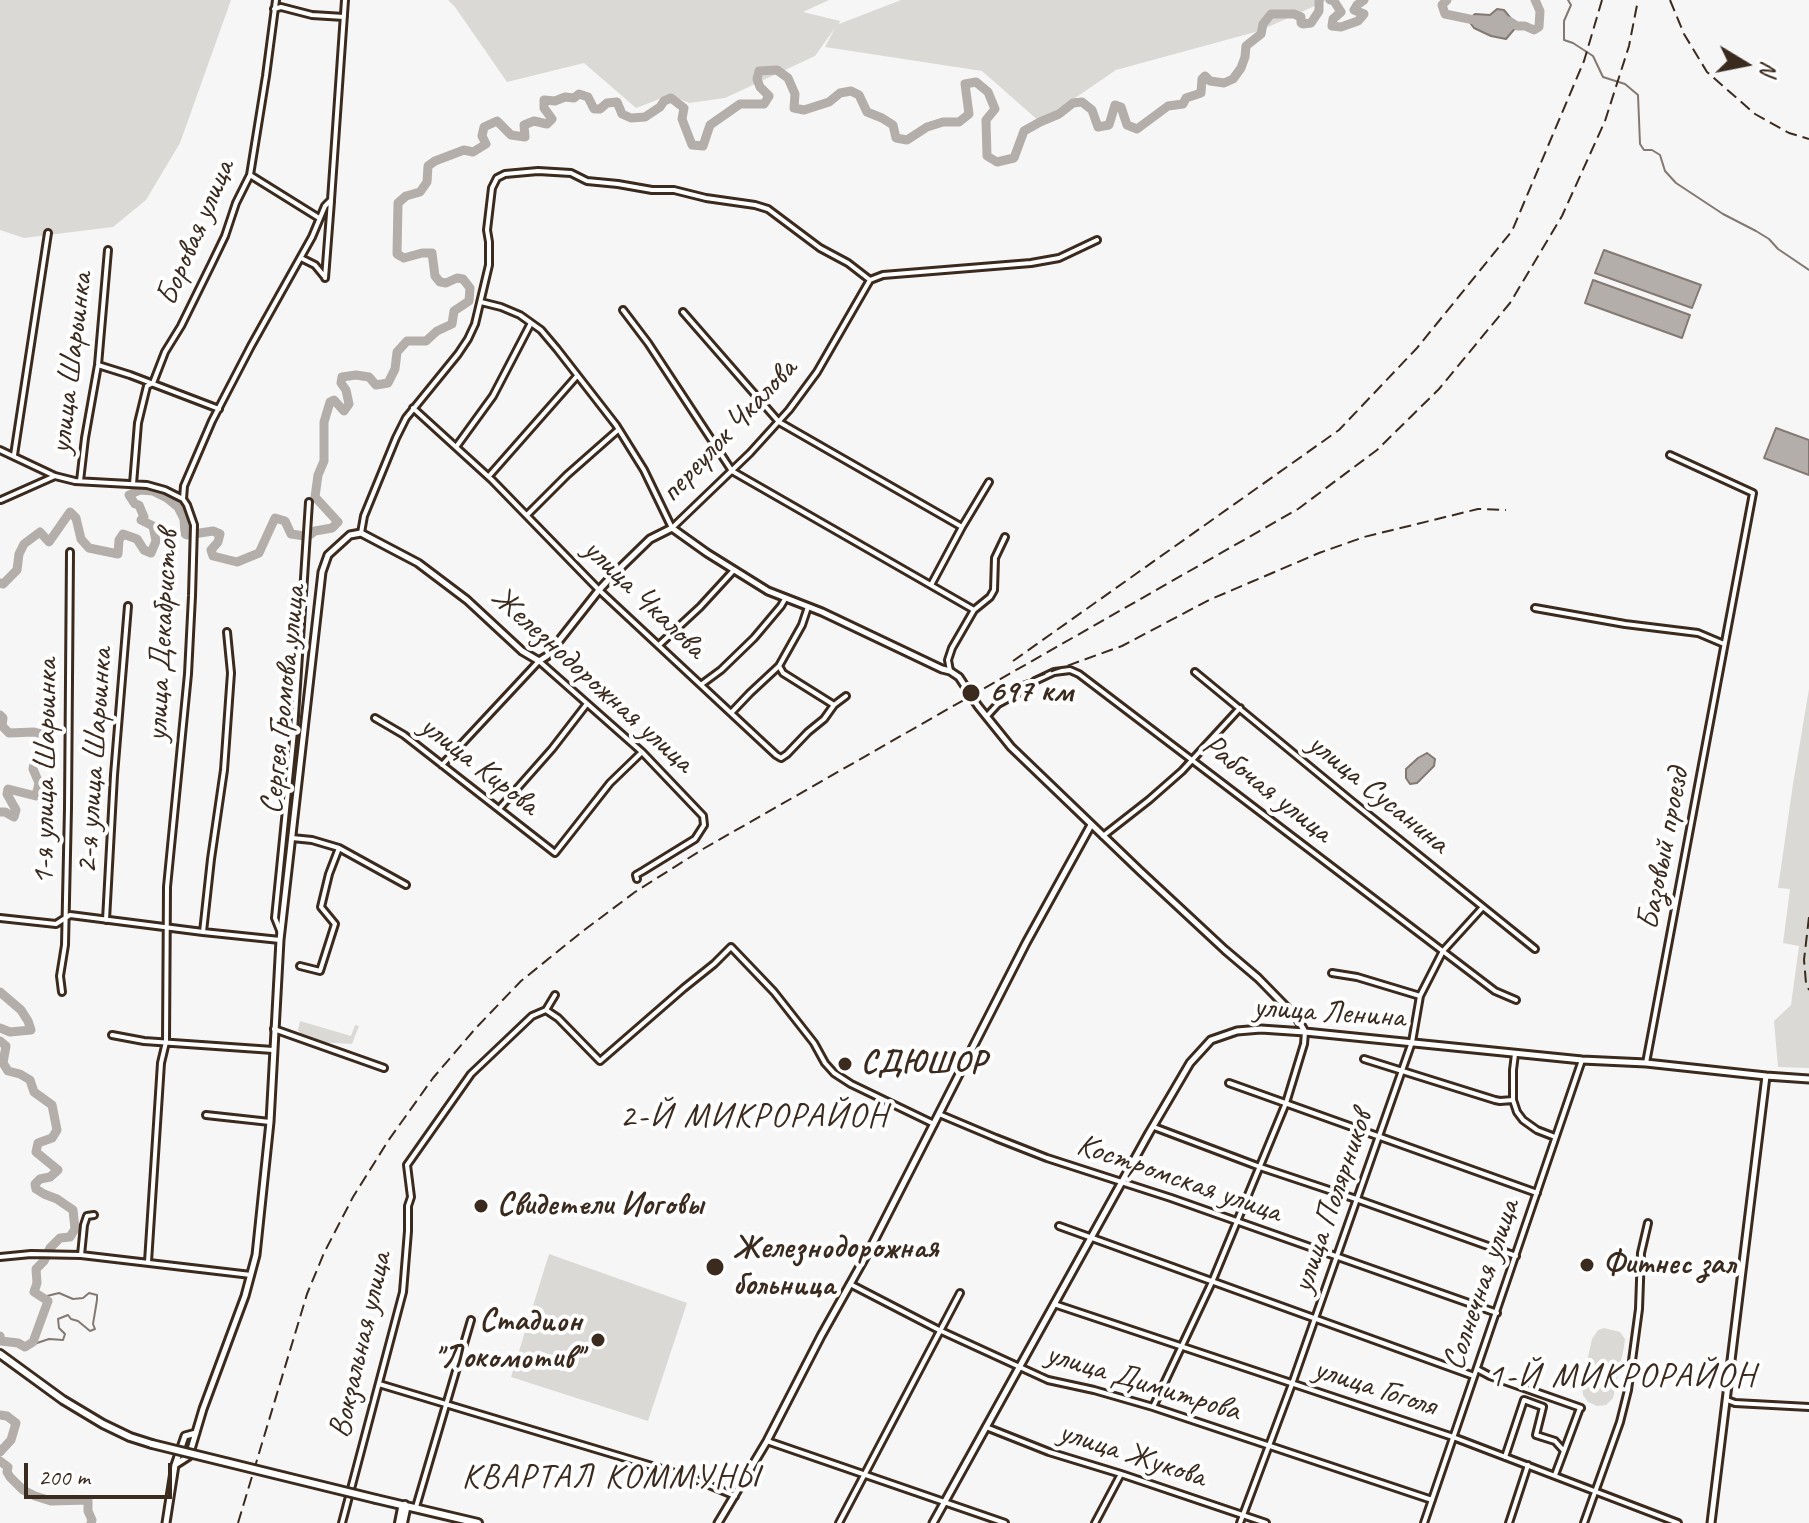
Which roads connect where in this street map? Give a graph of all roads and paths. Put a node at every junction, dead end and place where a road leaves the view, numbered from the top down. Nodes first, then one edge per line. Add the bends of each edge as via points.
1 (276, 0) edge
2 (345, 0) edge
3 (274, 9) junction
4 (344, 17) junction
5 (250, 175) junction
6 (331, 200) junction
7 (320, 219) junction
8 (48, 233) dead end
9 (1097, 240) dead end
10 (108, 250) dead end
11 (301, 258) junction
12 (870, 280) junction
13 (481, 302) junction
14 (623, 310) dead end
15 (683, 312) dead end
16 (531, 323) junction
17 (98, 365) junction
18 (577, 376) junction
19 (153, 383) junction
20 (413, 408) junction
21 (219, 409) junction
22 (779, 422) junction
23 (618, 430) junction
24 (456, 447) junction
25 (0, 450) edge
26 (14, 455) junction
27 (1670, 455) dead end
28 (732, 471) junction
29 (55, 476) junction
30 (489, 477) junction
31 (80, 481) junction
32 (989, 482) dead end
33 (133, 484) junction
34 (183, 499) junction
35 (1, 500) edge
36 (309, 502) dead end
37 (527, 515) junction
38 (962, 527) junction
39 (672, 528) junction
40 (361, 533) junction
41 (1005, 537) dead end
42 (70, 552) dead end
43 (734, 570) junction
44 (931, 585) junction
45 (599, 590) junction
46 (785, 599) junction
47 (128, 606) dead end
48 (808, 607) junction
49 (1535, 608) dead end
50 (974, 610) junction
51 (227, 632) dead end
52 (1724, 644) junction
53 (659, 645) junction
54 (539, 661) junction
55 (779, 666) junction
56 (950, 671) junction
57 (1195, 672) dead end
58 (702, 684) junction
59 (846, 696) dead end
60 (586, 705) junction
61 (834, 705) junction
62 (1240, 708) junction
63 (731, 713) junction
64 (987, 716) junction
65 (375, 718) dead end
66 (642, 752) junction
67 (1193, 760) junction
68 (442, 765) junction
69 (499, 809) junction
70 (1091, 825) junction
71 (1103, 836) junction
72 (292, 838) junction
73 (339, 848) junction
74 (637, 879) dead end
75 (406, 885) dead end
76 (1483, 907) junction
77 (0, 918) edge
78 (65, 919) junction
79 (106, 920) junction
80 (168, 927) junction
81 (203, 932) junction
82 (280, 937) junction
83 (1535, 949) dead end
84 (1443, 951) junction
85 (300, 966) dead end
86 (1332, 973) dead end
87 (62, 992) dead end
88 (555, 995) dead end
89 (1420, 996) junction
90 (1516, 1000) dead end
91 (546, 1010) junction
92 (274, 1029) junction
93 (1305, 1032) junction
94 (112, 1035) dead end
95 (166, 1042) junction
96 (1412, 1042) junction
97 (273, 1050) junction
98 (1515, 1054) junction
99 (1364, 1059) dead end
100 (1582, 1060) junction
101 (1646, 1063) junction
102 (384, 1068) dead end
103 (1401, 1071) junction
104 (1766, 1076) junction
105 (1809, 1079) edge
106 (1229, 1083) dead end
107 (1513, 1100) junction
108 (1286, 1103) junction
109 (939, 1114) junction
110 (206, 1115) dead end
111 (270, 1122) junction
112 (934, 1124) junction
113 (1154, 1127) junction
114 (1379, 1137) junction
115 (1555, 1137) junction
116 (1260, 1167) junction
117 (1122, 1183) junction
118 (1537, 1193) junction
119 (1356, 1199) junction
120 (94, 1215) dead end
121 (1238, 1222) junction
122 (1648, 1223) dead end
123 (1059, 1226) dead end
124 (1092, 1237) junction
125 (81, 1255) junction
126 (1516, 1256) junction
127 (0, 1257) edge
128 (1336, 1257) junction
129 (148, 1262) junction
130 (251, 1275) junction
131 (1212, 1282) junction
132 (850, 1284) junction
133 (960, 1293) dead end
134 (1054, 1304) junction
135 (1497, 1313) junction
136 (1315, 1319) junction
137 (471, 1320) dead end
138 (939, 1330) junction
139 (1182, 1346) junction
140 (2, 1356) edge
141 (1019, 1368) junction
142 (1477, 1369) junction
143 (1474, 1376) junction
144 (379, 1384) junction
145 (1292, 1384) junction
146 (1727, 1400) junction
147 (446, 1404) junction
148 (1153, 1407) junction
149 (1809, 1407) edge
150 (986, 1427) junction
151 (197, 1433) junction
152 (1453, 1437) junction
153 (767, 1441) junction
154 (1270, 1445) junction
155 (1564, 1451) junction
156 (1505, 1457) junction
157 (175, 1465) junction
158 (1528, 1465) junction
159 (864, 1474) junction
160 (1121, 1474) junction
161 (1555, 1475) junction
162 (1595, 1491) junction
163 (735, 1496) junction
164 (1432, 1500) junction
165 (387, 1501) junction
166 (944, 1503) junction
167 (405, 1505) junction
168 (416, 1507) junction
169 (1243, 1515) junction
170 (401, 1522) edge
171 (166, 1523) edge
172 (342, 1523) edge
173 (478, 1523) edge
174 (718, 1523) edge
175 (839, 1523) edge
176 (933, 1523) edge
177 (1005, 1523) edge
178 (1095, 1523) edge
179 (1240, 1523) edge
180 (1266, 1523) edge
181 (1424, 1523) edge
182 (1509, 1523) edge
183 (1584, 1523) edge
184 (1678, 1523) edge
185 (1711, 1523) edge

1 - 3 street, Боровая улица
2 - 4 street, улица Декабристов
3 - 4 street
3 - 5 street, Боровая улица
4 - 6 street, улица Декабристов
5 - 7 street
5 - 19 street, Боровая улица
6 - 7 street, улица Декабристов
6 - 11 street via 325,278
7 - 11 street, улица Декабристов
8 - 26 street
9 - 12 street via 1045,261
10 - 17 street, улица Шарьинка
11 - 21 street, улица Декабристов
12 - 13 street via 768,209 538,171 505,174 492,188 489,265
12 - 22 street, переулок Чкалова via 817,372
13 - 16 street
13 - 20 street via 468,339
14 - 28 street
15 - 22 street
16 - 18 street
16 - 24 street via 493,396
17 - 19 street
17 - 31 street, улица Шарьинка
18 - 23 street
18 - 30 street
19 - 21 street
19 - 33 street, Боровая улица via 147,386 138,423
20 - 24 street, улица Чкалова
20 - 40 street via 396,438
21 - 34 street, улица Декабристов via 189,471
22 - 28 street, переулок Чкалова
22 - 38 street
23 - 37 street
23 - 39 street
24 - 30 street, улица Чкалова
25 - 26 street
26 - 29 street
27 - 52 street, Базовый проезд via 1753,493
28 - 39 street, переулок Чкалова
28 - 44 street
29 - 31 street
29 - 35 street
30 - 37 street, улица Чкалова
31 - 33 street
32 - 38 street
33 - 34 street
34 - 80 street, улица Декабристов via 194,525
36 - 82 street via 275,918
37 - 45 street, улица Чкалова
38 - 44 street
39 - 43 street
39 - 45 street, переулок Чкалова via 650,539
40 - 54 street, Железнодорожная улица via 418,563
40 - 72 street, Сергея Громова улица via 350,535 328,555 322,572
41 - 50 street via 995,558 994,590
42 - 78 street, 1-я улица Шарьинка
43 - 46 street
43 - 53 street
44 - 50 street
45 - 53 street, улица Чкалова
45 - 54 street, переулок Чкалова
46 - 48 street
46 - 58 street via 754,638
47 - 79 street, 2-я улица Шарьинка
48 - 55 street
48 - 56 street
49 - 52 street via 1698,633
50 - 56 street via 949,654
51 - 81 street via 231,673 225,756
52 - 101 street, Базовый проезд
53 - 58 street, улица Чкалова
54 - 60 street, Железнодорожная улица
54 - 68 street, переулок Чкалова
55 - 61 street
55 - 63 street
56 - 64 street
57 - 62 street, улица Сусанина
58 - 63 street, улица Чкалова
59 - 61 street, улица Чкалова
60 - 66 street, Железнодорожная улица
60 - 69 street
61 - 63 street, улица Чкалова via 781,758
62 - 67 street
62 - 76 street, улица Сусанина
64 - 67 street, Рабочая улица via 1035,681 1070,670
64 - 70 street via 1011,747
65 - 68 street, улица Кирова
66 - 69 street, улица Кирова via 610,783 555,853
66 - 74 street, Железнодорожная улица via 703,816 704,825 695,839
67 - 71 street
67 - 84 street, Рабочая улица
68 - 69 street, улица Кирова
70 - 71 street
70 - 109 street
71 - 93 street via 1258,978
72 - 73 street
72 - 82 street, Сергея Громова улица
73 - 75 street
73 - 85 street via 321,907 335,924 320,971
76 - 83 street, улица Сусанина
76 - 84 street, улица Полярников
77 - 78 street via 56,924
78 - 79 street via 70,915
78 - 87 street, 1-я улица Шарьинка
79 - 80 street
80 - 81 street
80 - 95 street, улица Декабристов
81 - 82 street
82 - 92 street, Сергея Громова улица
84 - 89 street, улица Полярников
84 - 90 street, Рабочая улица via 1495,991
86 - 89 street
88 - 91 street, Вокзальная улица
89 - 96 street, улица Полярников
91 - 112 street via 600,1061 731,947 774,992 834,1073
91 - 144 street, Вокзальная улица via 532,1016 471,1074 407,1165 411,1197 403,1292
92 - 97 street, Сергея Громова улица
92 - 102 street
93 - 96 street, улица Ленина
93 - 108 street
93 - 113 street, улица Ленина via 1237,1031 1211,1040 1190,1063
94 - 95 street
95 - 97 street
95 - 129 street, улица Декабристов
96 - 98 street, улица Ленина
96 - 103 street, улица Полярников
97 - 111 street, Сергея Громова улица
98 - 100 street, улица Ленина
98 - 107 street
99 - 103 street
100 - 101 street, улица Ленина
100 - 115 street, Солнечная улица
101 - 104 street, улица Ленина
103 - 107 street via 1495,1100
103 - 114 street, улица Полярников
104 - 105 street, улица Ленина
104 - 146 street
106 - 108 street
107 - 115 street via 1523,1120
108 - 114 street
108 - 116 street
109 - 112 street
109 - 117 street, Костромская улица
110 - 111 street
111 - 130 street, Сергея Громова улица
112 - 132 street
113 - 116 street
113 - 117 street, улица Ленина
114 - 118 street
114 - 119 street, улица Полярников
115 - 118 street, Солнечная улица
116 - 119 street
116 - 121 street
117 - 121 street, Костромская улица
117 - 124 street, улица Ленина
118 - 126 street, Солнечная улица
119 - 126 street
119 - 128 street, улица Полярников
120 - 125 street via 87,1216 84,1225
121 - 128 street, Костромская улица
121 - 131 street
122 - 162 street via 1628,1390
123 - 124 street
124 - 131 street
124 - 134 street, улица Ленина
125 - 127 street
125 - 129 street
126 - 135 street, Солнечная улица
128 - 135 street, Костромская улица
128 - 136 street, улица Полярников
129 - 130 street
130 - 151 street, Сергея Громова улица
131 - 136 street
131 - 139 street
132 - 138 street, улица Димитрова
132 - 153 street
133 - 138 street
134 - 139 street, улица Гоголя
134 - 141 street, улица Ленина
135 - 142 street, Солнечная улица
136 - 143 street
136 - 145 street, улица Полярников
137 - 147 street
138 - 141 street, улица Димитрова
138 - 159 street
139 - 145 street, улица Гоголя
139 - 148 street
140 - 165 main road, bridge via 63,1400 130,1437
141 - 148 street, улица Димитрова
141 - 150 street, улица Ленина
142 - 143 street, Солнечная улица
142 - 155 street via 1580,1408
143 - 152 street, Солнечная улица
144 - 147 street
144 - 172 street, Вокзальная улица
145 - 152 street, улица Гоголя
145 - 154 street, улица Полярников
146 - 149 street
146 - 185 street
147 - 163 street via 692,1478
147 - 168 street
148 - 154 street, улица Димитрова
150 - 160 street, улица Жукова
150 - 166 street, улица Ленина
151 - 157 street via 189,1456
151 - 157 street via 185,1436
152 - 156 street, улица Гоголя
152 - 164 street, Солнечная улица
153 - 159 street
153 - 163 street
154 - 164 street, улица Димитрова
154 - 169 street, улица Полярников
155 - 156 street via 1555,1441 1536,1435 1543,1407 1524,1400
155 - 161 street
156 - 158 street, улица Гоголя
157 - 171 street
158 - 161 street, улица Гоголя
158 - 182 street
159 - 166 street
159 - 175 street
160 - 169 street, улица Жукова
160 - 178 street
161 - 162 street, улица Гоголя
162 - 183 street
162 - 184 street, улица Гоголя
163 - 174 street
164 - 181 street, Солнечная улица
165 - 167 main road
165 - 170 main road
166 - 176 street, улица Ленина
166 - 177 street
167 - 168 main road
167 - 170 main road
168 - 170 main road
168 - 173 main road
169 - 179 street, улица Полярников
169 - 180 street, улица Жукова

